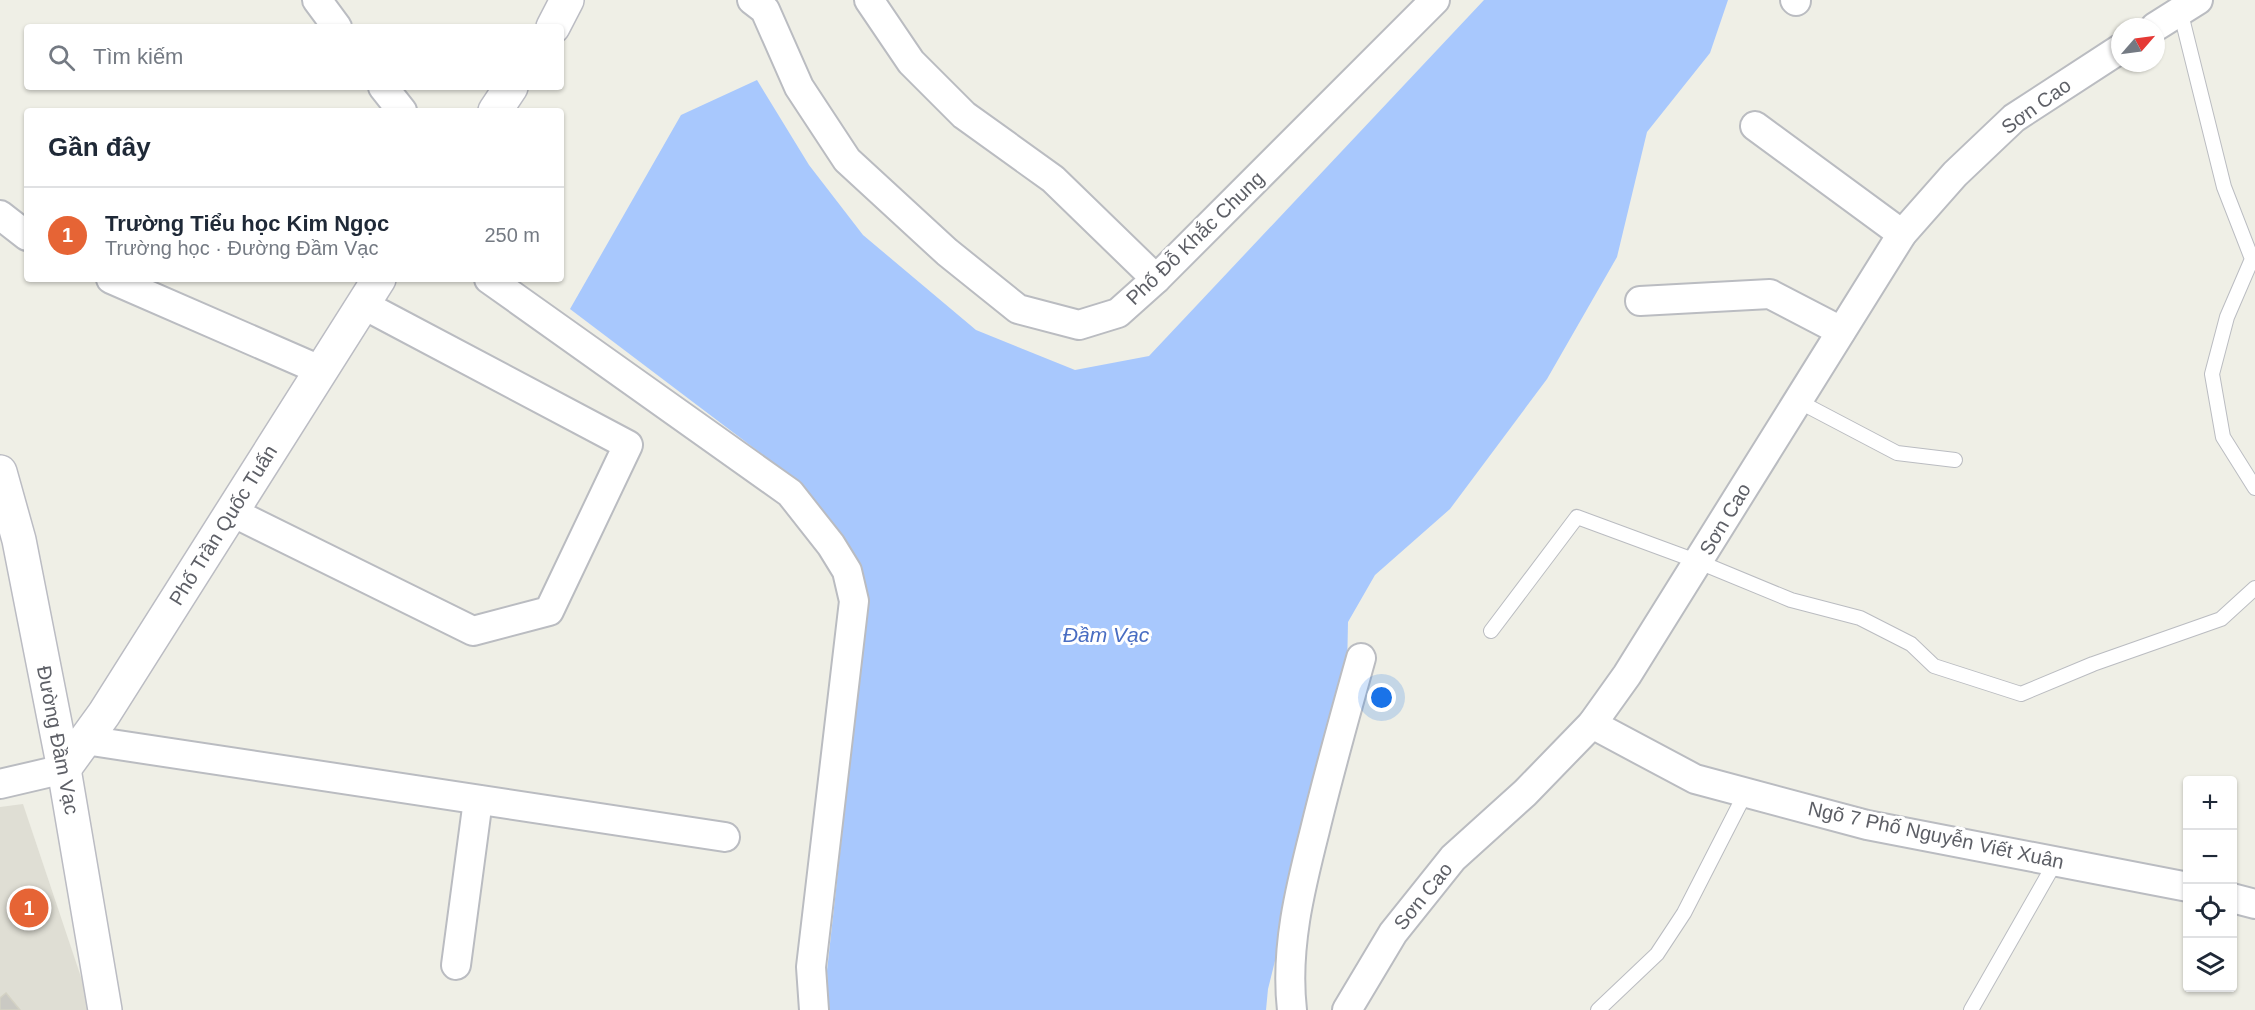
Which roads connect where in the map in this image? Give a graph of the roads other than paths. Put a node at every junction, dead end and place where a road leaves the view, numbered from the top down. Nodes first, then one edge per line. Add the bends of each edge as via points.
1 (317, 0) edge
2 (567, 0) edge
3 (869, 0) edge
4 (1435, 0) edge
5 (764, 3) edge
6 (2184, 4) edge
7 (2165, 19) edge
8 (336, 24) edge
9 (555, 24) edge
10 (2111, 55) edge
11 (385, 90) edge
12 (510, 90) edge
13 (400, 108) edge
14 (497, 108) edge
15 (1755, 126) dead end
16 (0, 215) edge
17 (24, 234) edge
18 (1902, 234) junction
19 (2253, 259) edge
20 (1156, 279) junction
21 (118, 282) edge
22 (493, 282) edge
23 (371, 291) edge
24 (1640, 301) dead end
25 (1841, 331) junction
26 (320, 370) junction
27 (1798, 401) junction
28 (1956, 460) dead end
29 (0, 472) edge
30 (2255, 488) edge
31 (231, 512) junction
32 (1699, 562) junction
33 (2255, 588) edge
34 (1491, 631) dead end
35 (1361, 658) dead end
36 (1592, 724) junction
37 (85, 740) junction
38 (64, 769) junction
39 (0, 784) edge
40 (1746, 792) junction
41 (477, 800) junction
42 (725, 837) dead end
43 (2056, 861) junction
44 (2183, 886) edge
45 (2237, 899) edge
46 (2255, 904) edge
47 (456, 965) dead end
48 (105, 1010) edge
49 (814, 1010) edge
50 (1292, 1010) edge
51 (1347, 1010) edge
52 (1598, 1010) edge
53 (1971, 1010) edge

1 - 8 street
2 - 9 street
3 - 20 street via 912,62 964,115 1053,179
4 - 20 street, Phố Đỗ Khắc Chung
5 - 20 street, Phố Đỗ Khắc Chung via 799,87 847,160 947,252 1018,309 1079,325 1118,313
6 - 7 street
6 - 19 lane via 2224,187
10 - 18 street, Sơn Cao via 2014,118 1955,174
11 - 13 street
12 - 14 street
15 - 18 street
16 - 17 street
18 - 25 street, Sơn Cao
19 - 30 lane via 2227,317 2212,374 2223,437
21 - 26 street
22 - 49 street via 790,493 847,570 854,602 811,967
23 - 26 street, Phố Trần Quốc Tuấn
23 - 31 street via 628,445 549,611 473,631
24 - 25 street via 1770,294
25 - 27 street, Sơn Cao
26 - 31 street, Phố Trần Quốc Tuấn
27 - 28 lane via 1897,453
27 - 32 street, Sơn Cao
29 - 38 street, Đường Đầm Vạc via 19,540
31 - 37 street, Phố Trần Quốc Tuấn
32 - 33 lane via 1791,600 1860,618 1911,644 1934,666 2021,694 2221,619
32 - 34 lane via 1577,517
32 - 36 street, Sơn Cao
35 - 50 street via 1297,902 1289,985
36 - 40 street, Ngõ 7 Phố Nguyễn Viết Xuân via 1695,778
36 - 51 street, Sơn Cao via 1525,793 1453,858 1393,933
37 - 38 street, Phố Trần Quốc Tuấn
37 - 41 street
38 - 39 street
38 - 48 street, Đường Đầm Vạc
40 - 43 street, Ngõ 7 Phố Nguyễn Viết Xuân via 1867,825
40 - 52 lane via 1658,954
41 - 42 street
41 - 47 street
43 - 44 street, Ngõ 7 Phố Nguyễn Viết Xuân
43 - 53 lane
45 - 46 street

